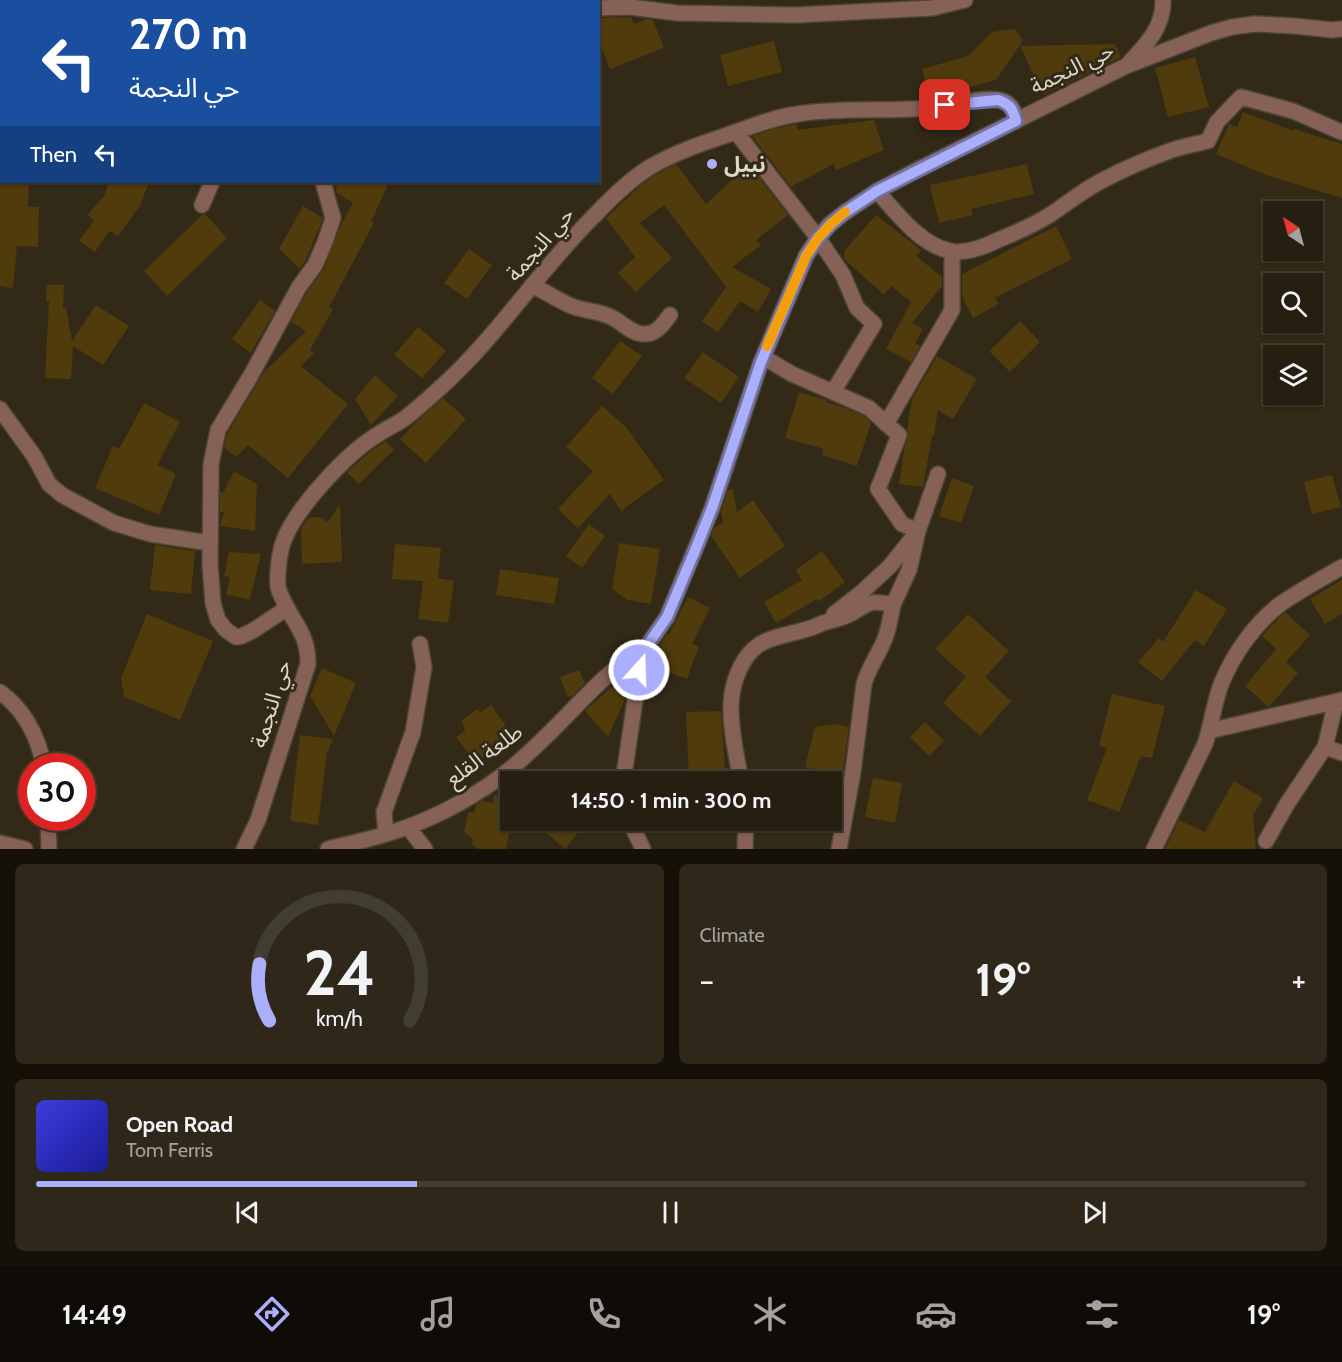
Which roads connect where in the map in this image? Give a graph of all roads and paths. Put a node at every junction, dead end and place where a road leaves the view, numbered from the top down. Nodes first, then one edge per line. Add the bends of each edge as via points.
1 (965, 0) edge
2 (1163, 0) edge
3 (600, 8) edge
4 (1342, 29) edge
5 (1125, 66) junction
6 (1016, 121) junction
7 (736, 132) junction
8 (1341, 132) edge
9 (212, 183) edge
10 (323, 183) edge
11 (877, 191) junction
12 (201, 205) dead end
13 (818, 238) junction
14 (952, 251) junction
15 (532, 285) junction
16 (670, 315) dead end
17 (763, 357) junction
18 (833, 392) junction
19 (0, 409) edge
20 (886, 424) junction
21 (938, 474) dead end
22 (918, 531) junction
23 (210, 543) junction
24 (1342, 567) edge
25 (893, 605) junction
26 (287, 608) junction
27 (825, 621) junction
28 (420, 644) dead end
29 (642, 653) junction
30 (0, 692) edge
31 (1339, 701) edge
32 (1209, 730) junction
33 (1325, 747) junction
34 (40, 753) edge
35 (1342, 753) edge
36 (625, 771) edge
37 (739, 771) edge
38 (408, 827) junction
39 (49, 831) edge
40 (634, 831) edge
41 (745, 831) edge
42 (386, 834) junction
43 (1266, 841) dead end
44 (0, 843) edge
45 (26, 849) edge
46 (50, 849) edge
47 (244, 849) edge
48 (328, 849) edge
49 (425, 849) edge
50 (643, 849) edge
51 (744, 849) edge
52 (839, 849) edge
53 (1154, 849) edge

1 - 3 street via 932,8 797,15
2 - 5 street via 1156,31
4 - 5 street, حي النجمة via 1255,24 1232,27
5 - 6 street, حي النجمة
6 - 7 street, حي النجمة via 1006,102 989,100 929,108 795,114
6 - 11 street
7 - 13 street
7 - 15 street, حي النجمة via 676,153 648,168 590,220
8 - 14 street via 1293,111 1241,97 1217,122 1208,141 1173,149 1105,179 1049,216 987,245
9 - 12 street
10 - 23 street via 333,218 326,242 218,430 211,464
11 - 13 street via 844,213
11 - 14 street via 920,236
13 - 17 street via 806,256
13 - 18 street via 843,275 857,308 874,324
14 - 20 street via 952,310
15 - 16 street via 574,307 603,313 644,334 659,329
15 - 26 street, حي النجمة via 482,347 425,402 358,449 314,493 283,542 278,588
17 - 18 street
17 - 29 street via 696,548 667,617
18 - 20 street via 869,408
19 - 23 street via 49,484 62,495 114,523 150,534
20 - 22 street via 899,435 878,489 902,524
21 - 22 street
22 - 25 street via 909,570
22 - 27 street via 890,566
23 - 26 street via 213,603 226,630 236,637 242,636
24 - 32 street via 1280,605 1253,631 1222,681
25 - 27 street via 873,602
25 - 52 street via 886,635 864,684
26 - 47 street, حي النجمة via 304,636 309,664 258,820
27 - 37 street via 761,644 750,651 740,668 731,703
28 - 42 street via 424,667 413,732 384,812
29 - 36 street
29 - 38 street, طلعة القلع via 608,674 515,766 479,792
30 - 34 street via 21,711
31 - 32 street
31 - 33 street
32 - 53 street
33 - 35 street
33 - 43 street
38 - 42 street, طلعة القلع
38 - 49 street
39 - 46 street
40 - 50 street
41 - 51 street
42 - 48 street, طلعة القلع
44 - 45 street

